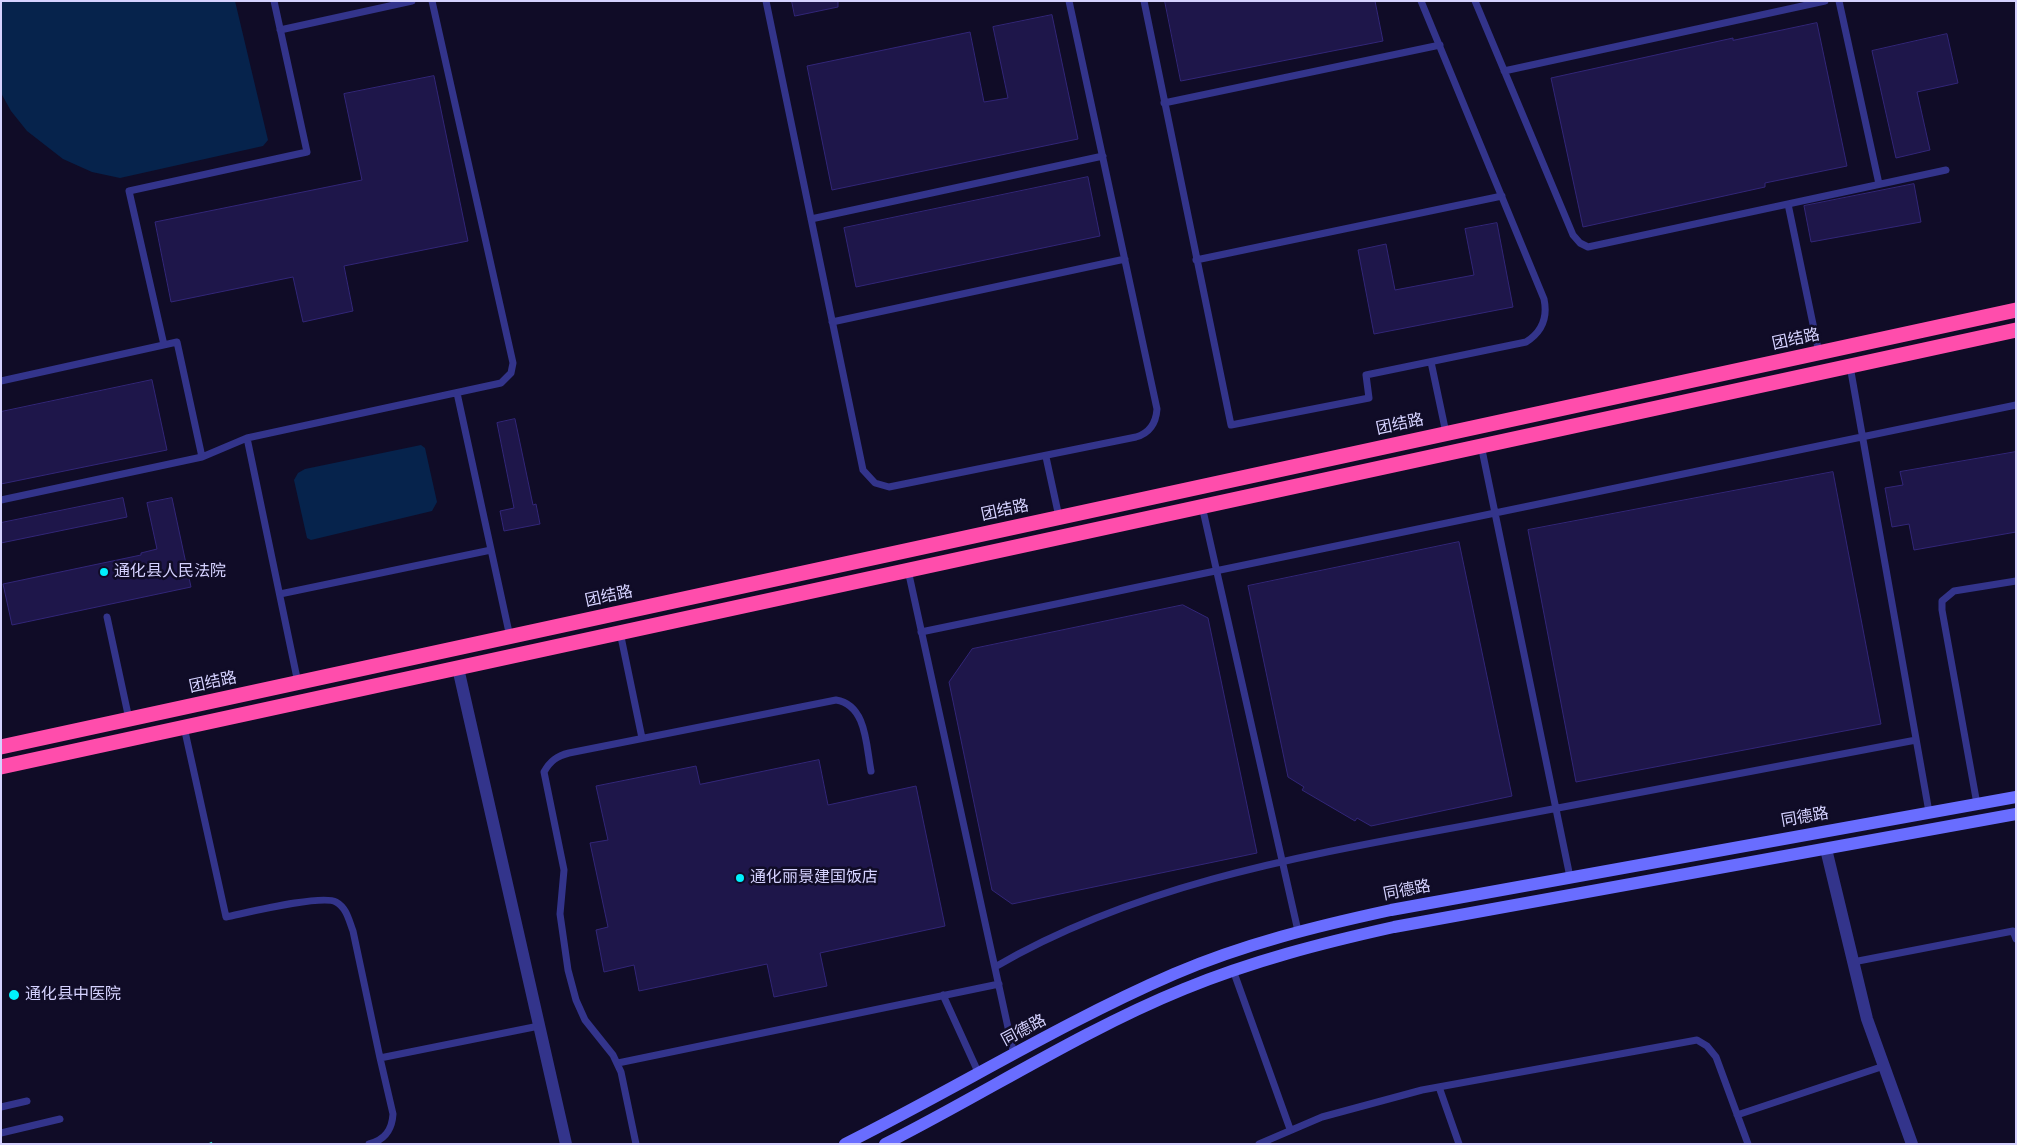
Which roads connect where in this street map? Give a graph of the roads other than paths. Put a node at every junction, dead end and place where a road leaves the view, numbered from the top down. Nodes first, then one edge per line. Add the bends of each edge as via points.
1 (274, 1) edge
2 (412, 1) edge
3 (432, 1) edge
4 (766, 1) edge
5 (1069, 1) edge
6 (1144, 1) edge
7 (1421, 1) edge
8 (1475, 1) edge
9 (1825, 1) edge
10 (1839, 1) edge
11 (280, 30) junction
12 (1440, 45) junction
13 (1504, 71) junction
14 (1164, 103) junction
15 (1103, 156) junction
16 (1946, 170) dead end
17 (1879, 184) junction
18 (1502, 196) junction
19 (1788, 204) junction
20 (811, 219) junction
21 (1125, 259) junction
22 (1196, 260) junction
23 (2016, 310) edge
24 (832, 322) junction
25 (2016, 330) edge
26 (164, 345) junction
27 (1819, 353) junction
28 (1431, 362) junction
29 (1850, 365) junction
30 (1, 380) edge
31 (456, 393) junction
32 (2016, 405) edge
33 (1446, 433) junction
34 (1862, 436) junction
35 (248, 438) junction
36 (1481, 445) junction
37 (1046, 457) junction
38 (202, 458) junction
39 (1, 500) edge
40 (1202, 506) junction
41 (1495, 512) junction
42 (1059, 517) junction
43 (491, 550) junction
44 (908, 570) junction
45 (1216, 570) junction
46 (2016, 581) edge
47 (280, 594) junction
48 (107, 617) dead end
49 (620, 632) junction
50 (921, 632) junction
51 (510, 637) junction
52 (458, 668) junction
53 (298, 683) junction
54 (129, 720) junction
55 (184, 727) junction
56 (642, 738) junction
57 (1916, 740) junction
58 (1, 747) edge
59 (1, 767) edge
60 (871, 771) dead end
61 (2016, 796) edge
62 (1977, 804) junction
63 (1556, 808) junction
64 (1929, 812) junction
65 (2016, 814) edge
66 (1826, 849) junction
67 (1282, 860) junction
68 (1570, 877) junction
69 (1298, 931) junction
70 (2016, 939) edge
71 (1853, 962) junction
72 (995, 967) junction
73 (1233, 970) junction
74 (999, 984) junction
75 (943, 995) junction
76 (539, 1026) junction
77 (1014, 1055) junction
78 (380, 1058) junction
79 (618, 1063) junction
80 (1884, 1066) junction
81 (979, 1074) junction
82 (1438, 1087) junction
83 (27, 1101) dead end
84 (1, 1107) edge
85 (1737, 1114) junction
86 (60, 1120) dead end
87 (1290, 1129) junction
88 (1, 1134) edge
89 (369, 1144) edge
90 (566, 1144) edge
91 (636, 1144) edge
92 (846, 1144) edge
93 (885, 1144) edge
94 (1258, 1144) edge
95 (1459, 1144) edge
96 (1748, 1144) edge
97 (1912, 1144) edge

1 - 11 lane
2 - 11 lane
3 - 31 lane via 513,364 511,373 501,383
4 - 20 lane
5 - 15 lane
6 - 14 lane
7 - 12 lane
8 - 13 lane
9 - 13 lane
10 - 17 lane
11 - 26 lane via 307,152 129,191
12 - 14 lane
12 - 18 lane
13 - 19 lane via 1573,236 1588,248
14 - 22 lane
15 - 20 lane
15 - 21 lane
16 - 17 lane
17 - 19 lane
18 - 22 lane
18 - 28 lane via 1544,299 1542,327 1526,342
19 - 27 lane
20 - 24 lane
21 - 24 lane
21 - 37 lane via 1157,409 1154,423 1141,435
22 - 28 lane via 1231,425 1369,398 1366,375
23 - 27 highway, 团结路
24 - 37 lane via 863,470 875,483 897,487
25 - 29 highway
26 - 30 lane
26 - 38 lane via 177,342
27 - 33 highway, 团结路
28 - 33 lane
29 - 34 lane
29 - 36 highway
31 - 35 lane
31 - 43 lane
32 - 34 lane
33 - 42 highway, 团结路
34 - 41 lane
34 - 57 lane
35 - 38 lane
35 - 47 lane
36 - 40 highway
36 - 41 lane
37 - 42 lane
38 - 39 lane
40 - 44 highway
40 - 45 lane
41 - 45 lane
41 - 63 lane
42 - 51 highway, 团结路
43 - 47 lane
43 - 51 lane
44 - 49 highway
44 - 50 lane
45 - 50 lane
45 - 67 lane
46 - 62 lane via 1954,591 1942,601
47 - 53 lane
48 - 54 lane
49 - 52 highway
49 - 56 lane
50 - 72 lane
51 - 53 highway, 团结路
52 - 55 highway
52 - 76 street
53 - 54 highway, 团结路
54 - 58 highway, 团结路
55 - 59 highway
55 - 78 lane via 226,917 325,898 341,905 353,931
56 - 60 lane via 836,700 851,705 859,716
56 - 79 lane via 562,754 544,772 564,870 560,914 570,978 585,1020
57 - 63 lane
57 - 64 lane
61 - 62 main road, 同德路
62 - 64 main road, 同德路
63 - 67 lane
63 - 68 lane
64 - 68 main road, 同德路
65 - 66 main road, 同德路
66 - 71 street
66 - 73 main road, 同德路 via 1394,927 1304,948
67 - 69 lane
67 - 72 lane via 1110,911 1052,936
68 - 69 main road, 同德路
69 - 77 main road, 同德路 via 1175,974
70 - 71 lane via 2013,931
71 - 80 street via 1867,1019
72 - 74 lane
73 - 87 lane
73 - 93 main road, 同德路 via 1144,1007
74 - 75 lane
74 - 77 lane
75 - 79 lane
75 - 81 lane
76 - 78 lane
76 - 90 street
77 - 81 main road, 同德路
78 - 89 lane via 393,1121 383,1138
79 - 91 lane
80 - 85 lane
80 - 97 street
81 - 92 main road, 同德路
82 - 85 lane via 1697,1040 1716,1057
82 - 87 lane
82 - 95 lane
83 - 84 lane
85 - 96 lane
86 - 88 lane
87 - 94 lane

